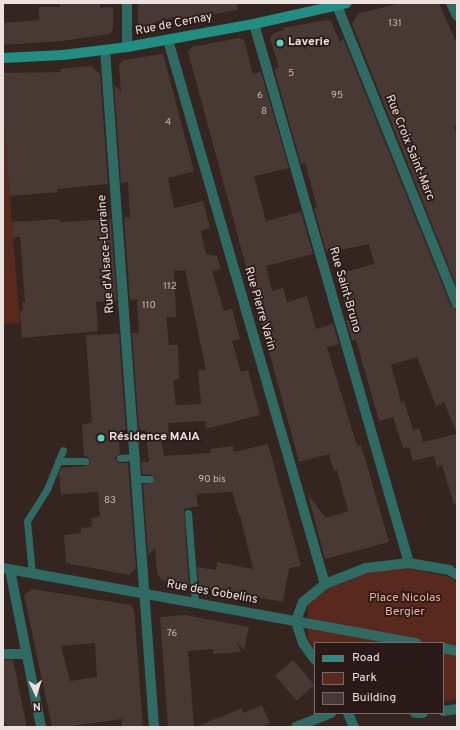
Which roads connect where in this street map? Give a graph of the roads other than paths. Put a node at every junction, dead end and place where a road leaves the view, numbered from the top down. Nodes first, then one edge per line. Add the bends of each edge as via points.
1 (127, 3) edge
2 (451, 3) edge
3 (340, 4) edge
4 (457, 16) edge
5 (254, 24) junction
6 (168, 40) junction
7 (127, 47) junction
8 (105, 50) junction
9 (3, 58) edge
10 (457, 304) edge
11 (63, 450) dead end
12 (136, 457) junction
13 (120, 458) dead end
14 (58, 461) junction
15 (85, 461) dead end
16 (137, 479) junction
17 (150, 479) dead end
18 (188, 513) dead end
19 (409, 563) junction
20 (6, 569) edge
21 (32, 574) junction
22 (457, 575) edge
23 (325, 584) junction
24 (146, 594) junction
25 (195, 603) junction
26 (296, 622) junction
27 (410, 642) edge
28 (444, 648) edge
29 (457, 651) edge
30 (3, 654) edge
31 (26, 654) junction
32 (314, 659) edge
33 (457, 709) edge
34 (444, 710) edge
35 (328, 714) edge
36 (348, 714) edge
37 (41, 727) edge
38 (154, 727) edge
39 (296, 727) edge
40 (354, 727) edge

1 - 7 street
2 - 4 street
3 - 5 main road, Rue de Cernay
3 - 10 street, Rue Croix Saint-Marc
5 - 6 main road, Rue de Cernay
5 - 19 street, Rue Saint-Bruno
6 - 7 main road, Rue de Cernay
6 - 23 street, Rue Pierre Varin
7 - 8 main road, Rue de Cernay
8 - 9 main road, Rue de Cernay
8 - 12 street, Rue d'Alsace-Lorraine
11 - 14 lane
12 - 13 lane
12 - 16 street, Rue d'Alsace-Lorraine
14 - 15 lane
14 - 21 lane via 46,489 27,521
16 - 17 lane
16 - 24 street, Rue d'Alsace-Lorraine
18 - 25 lane
19 - 22 street via 449,570
19 - 23 street via 366,568
20 - 21 street, Rue des Gobelins
20 - 31 street
21 - 24 street, Rue des Gobelins
23 - 26 street via 302,602
24 - 25 street, Rue des Gobelins
24 - 38 street, Rue d'Alsace-Lorraine
25 - 26 street, Rue des Gobelins
26 - 27 street, Rue des Gobelins
26 - 32 street via 303,643
28 - 29 street
30 - 31 street
31 - 37 street
33 - 34 street
35 - 39 street
36 - 40 street

